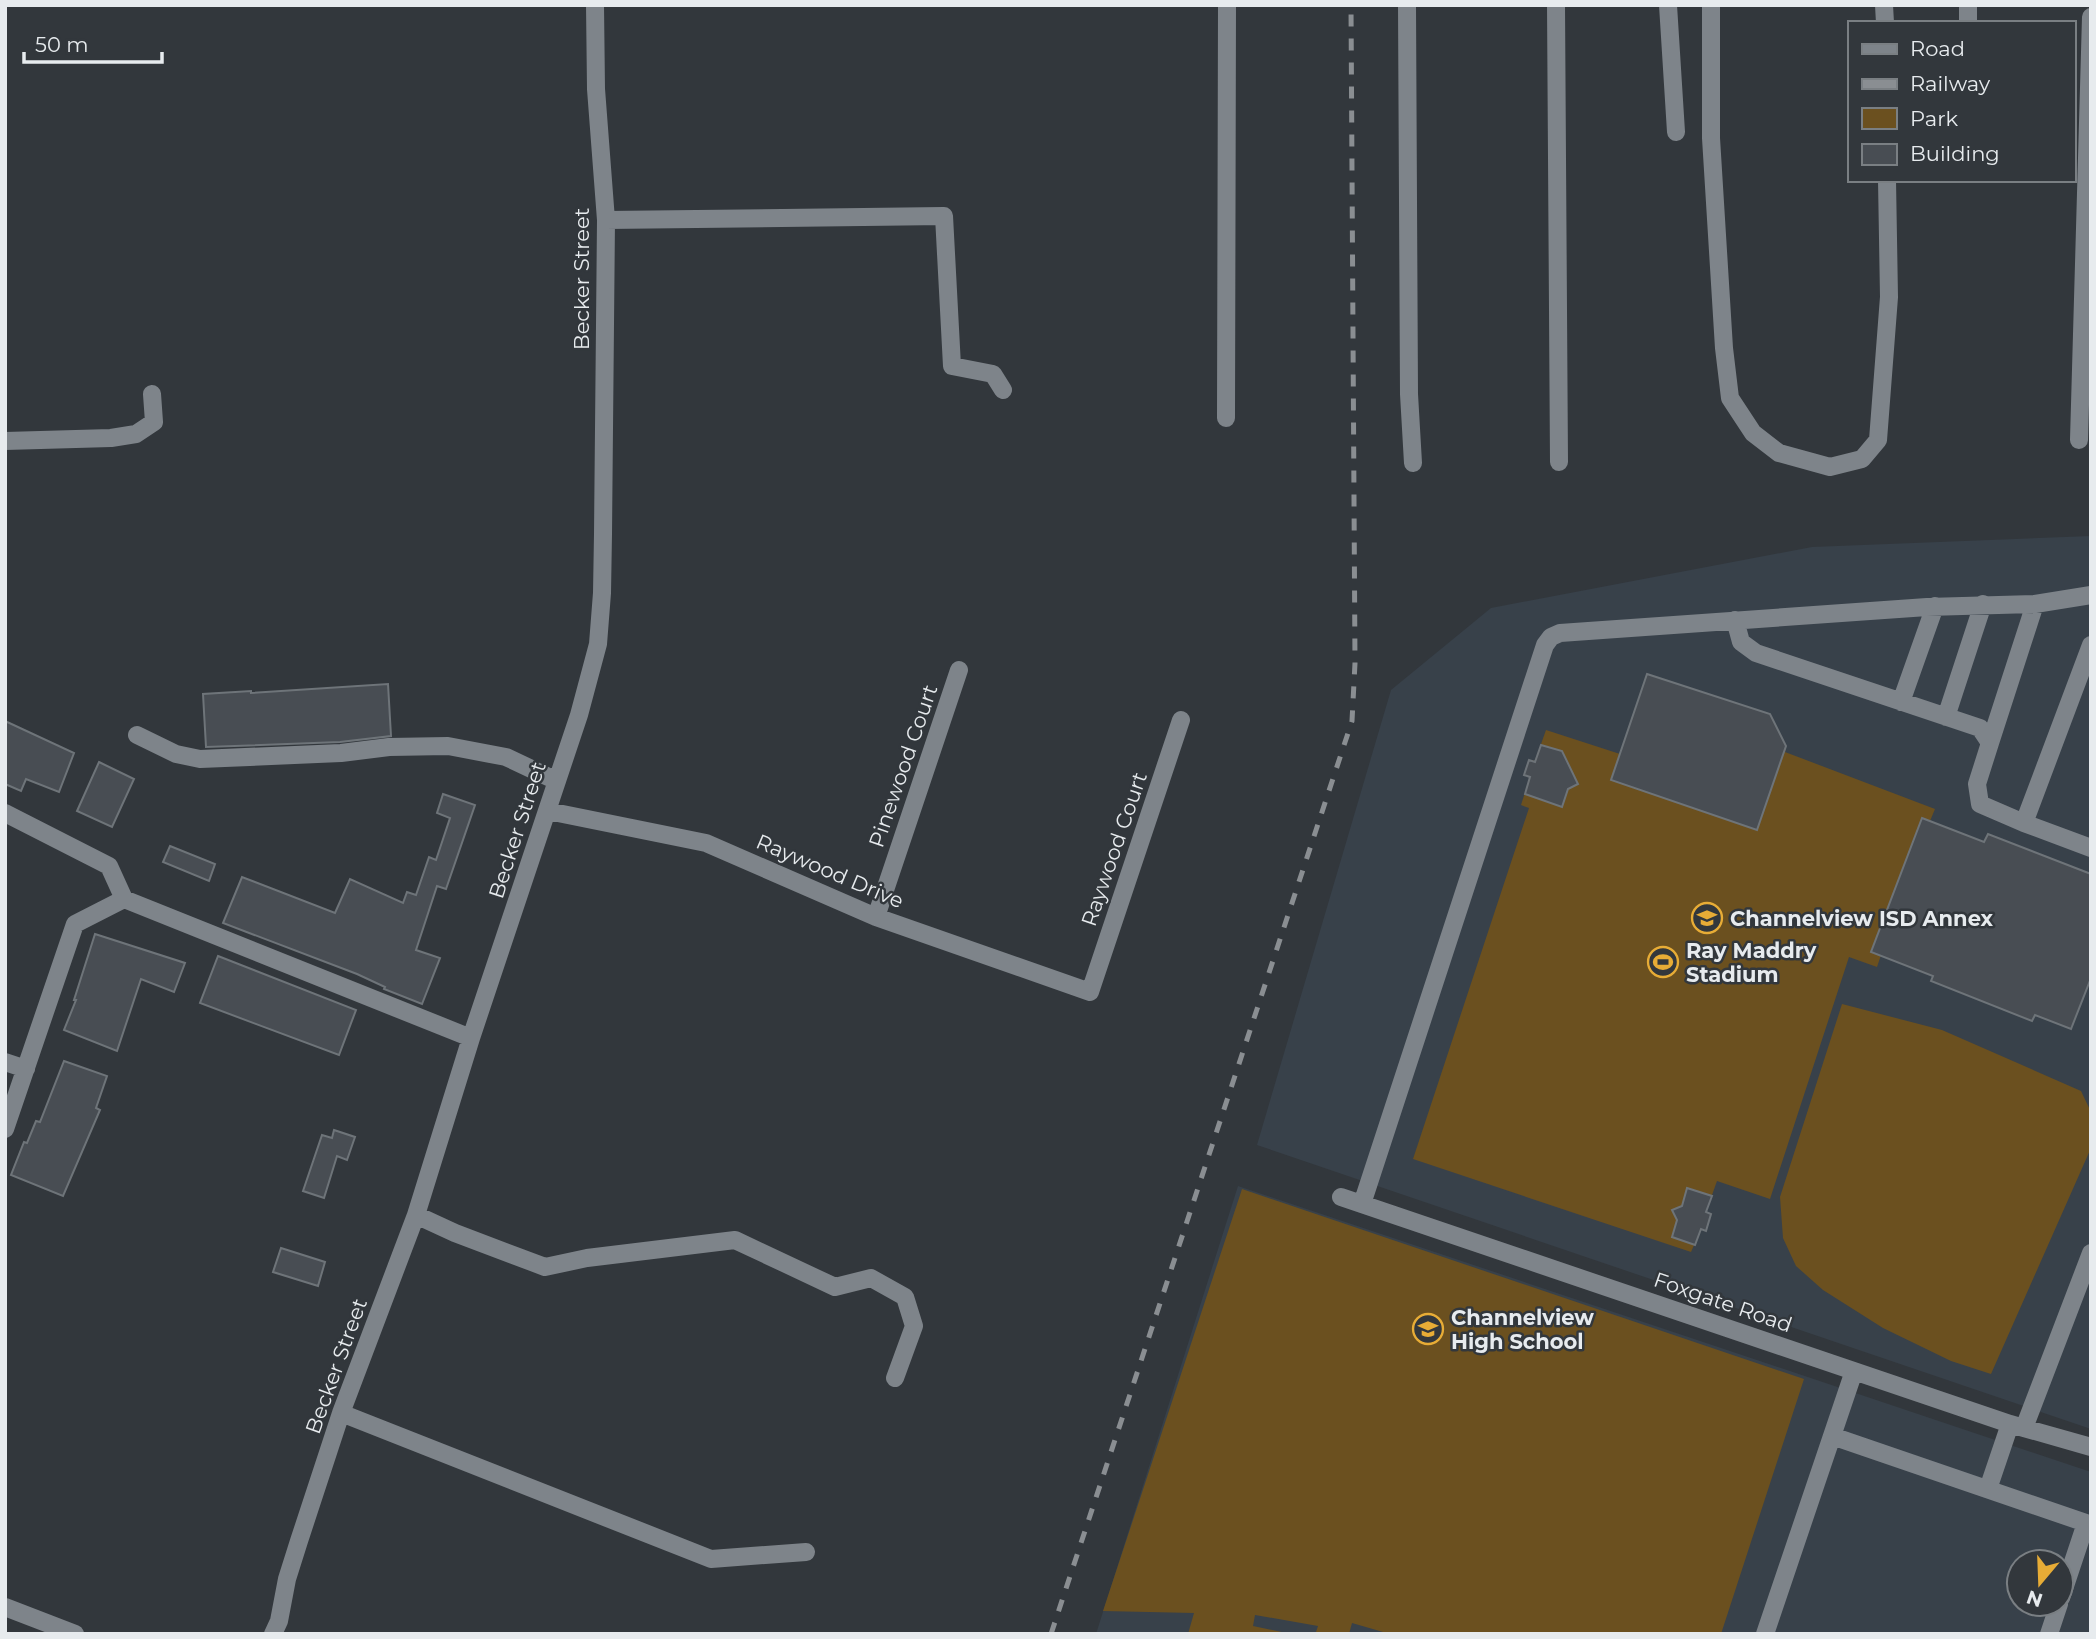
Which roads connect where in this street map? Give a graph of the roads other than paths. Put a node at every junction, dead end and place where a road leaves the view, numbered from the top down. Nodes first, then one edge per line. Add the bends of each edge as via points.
1 (595, 5) edge
2 (1227, 5) edge
3 (1407, 5) edge
4 (1556, 5) edge
5 (1668, 5) edge
6 (1711, 5) edge
7 (2091, 17) edge
8 (1676, 132) dead end
9 (1887, 182) edge
10 (606, 220) junction
11 (1003, 390) dead end
12 (152, 394) dead end
13 (1226, 418) dead end
14 (2079, 440) dead end
15 (5, 441) edge
16 (1559, 462) dead end
17 (1413, 463) dead end
18 (2091, 595) edge
19 (1983, 604) junction
20 (2035, 604) junction
21 (1935, 606) junction
22 (1735, 620) junction
23 (2091, 645) edge
24 (959, 670) dead end
25 (1901, 702) junction
26 (1946, 717) junction
27 (1181, 720) dead end
28 (137, 735) dead end
29 (1990, 743) junction
30 (557, 782) junction
31 (548, 811) junction
32 (5, 813) edge
33 (2024, 823) junction
34 (2091, 848) edge
35 (124, 899) junction
36 (876, 917) junction
37 (1090, 992) joint
38 (471, 1038) junction
39 (5, 1062) edge
40 (26, 1069) junction
41 (5, 1129) edge
42 (1341, 1197) dead end
43 (1362, 1204) junction
44 (416, 1215) junction
45 (2091, 1253) edge
46 (1854, 1371) junction
47 (895, 1378) dead end
48 (341, 1413) junction
49 (2017, 1426) junction
50 (1832, 1436) junction
51 (2091, 1447) edge
52 (1988, 1489) junction
53 (806, 1552) dead end
54 (2075, 1556) edge
55 (5, 1607) edge
56 (75, 1634) edge
57 (273, 1634) edge
58 (1765, 1634) edge

1 - 10 street, Becker Street
2 - 13 street
3 - 17 street
4 - 16 street
5 - 8 street
6 - 9 street via 1712,138 1730,398 1753,433 1779,453 1830,467 1862,459 1878,440 1889,297
7 - 14 street
10 - 11 street via 944,216 952,366 993,374
10 - 30 street, Becker Street via 598,644
12 - 15 street via 154,422 136,434
18 - 20 street
19 - 20 street
19 - 21 street
19 - 26 street
20 - 29 street
21 - 22 street
21 - 25 street
22 - 25 street via 1741,642 1756,653
22 - 43 street via 1560,632 1550,637
23 - 33 street
24 - 36 street, Pinewood Court
25 - 26 street
26 - 29 street via 1980,728
27 - 37 street, Raywood Court
28 - 30 street via 176,754 200,759 448,746 506,757
29 - 33 street via 1977,784 1980,804
30 - 31 street, Becker Street
31 - 36 street, Raywood Drive via 706,843
31 - 38 street, Becker Street
32 - 35 street via 109,866
33 - 34 street
35 - 38 street
35 - 40 street via 75,924
36 - 37 street, Raywood Drive
38 - 44 street, Becker Street
39 - 40 street
40 - 41 street
42 - 43 street, Foxgate Road
43 - 46 street, Foxgate Road
44 - 47 street via 545,1268 587,1258 735,1240 835,1287 871,1278 905,1297 914,1326
44 - 48 street, Becker Street
45 - 49 street
46 - 49 street, Foxgate Road
46 - 50 street
48 - 53 street via 711,1559
48 - 57 street, Becker Street
49 - 51 street, Foxgate Road
49 - 52 street
50 - 52 street
50 - 58 street
52 - 54 street via 2086,1523
55 - 56 street

